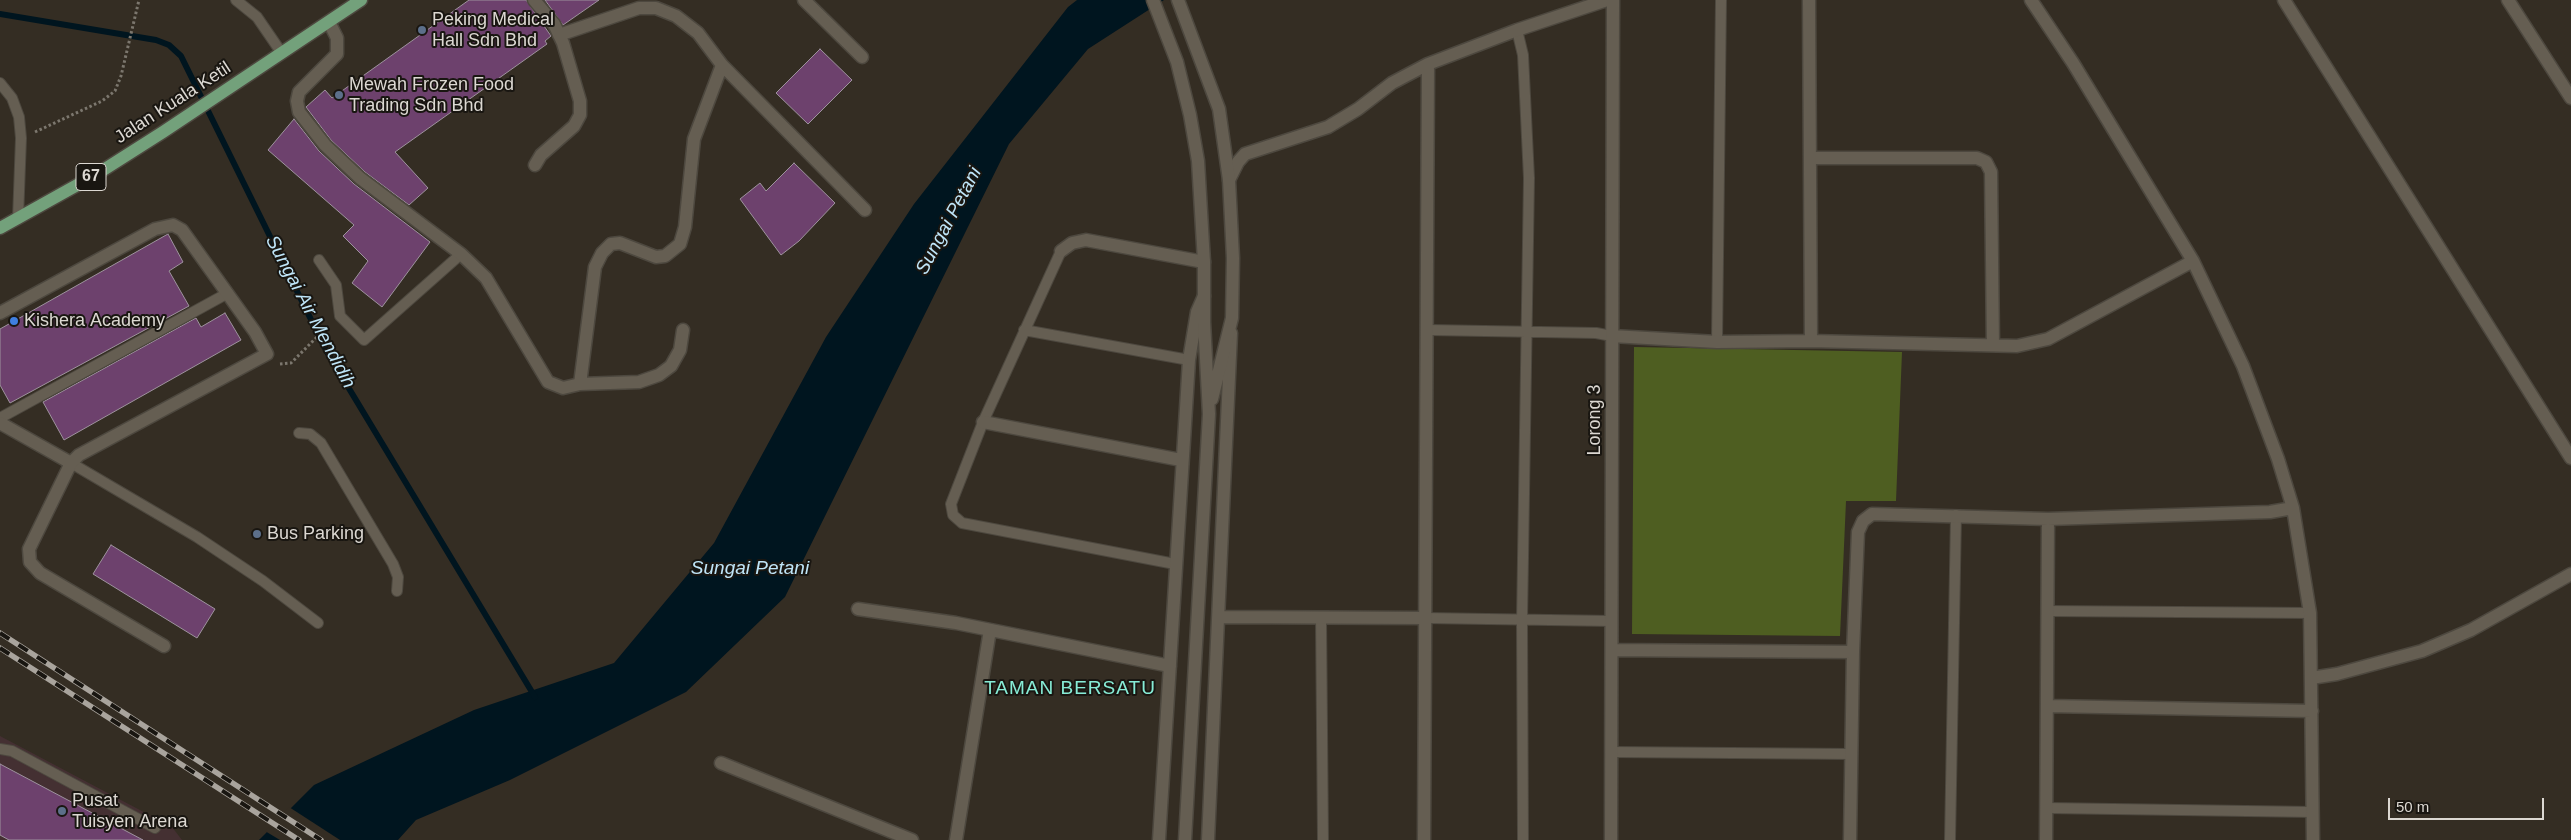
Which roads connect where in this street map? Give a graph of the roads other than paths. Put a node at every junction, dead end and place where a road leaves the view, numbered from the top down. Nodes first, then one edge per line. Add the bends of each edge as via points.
1 (236, 0) edge
2 (361, 0) edge
3 (534, 0) edge
4 (804, 0) edge
5 (1153, 0) edge
6 (1178, 0) edge
7 (1607, 0) edge
8 (1613, 0) edge
9 (1721, 0) edge
10 (1809, 0) edge
11 (2031, 0) edge
12 (2284, 0) edge
13 (2508, 0) edge
14 (329, 22) junction
15 (1517, 30) junction
16 (560, 35) junction
17 (281, 52) junction
18 (862, 57) dead end
19 (1428, 64) junction
20 (722, 66) junction
21 (0, 83) edge
22 (2571, 98) edge
23 (1811, 158) junction
24 (535, 165) dead end
25 (1229, 180) junction
26 (866, 210) dead end
27 (18, 219) junction
28 (0, 228) edge
29 (1061, 251) joint
30 (461, 254) junction
31 (320, 260) dead end
32 (2193, 260) junction
33 (1204, 262) junction
34 (228, 293) junction
35 (1205, 294) junction
36 (0, 313) edge
37 (1232, 318) junction
38 (683, 330) dead end
39 (1024, 330) junction
40 (1428, 330) junction
41 (1526, 333) junction
42 (1612, 336) junction
43 (1811, 341) junction
44 (1717, 342) junction
45 (1993, 345) junction
46 (1189, 360) junction
47 (580, 384) junction
48 (1209, 414) junction
49 (0, 418) edge
50 (983, 422) junction
51 (0, 423) edge
52 (299, 433) dead end
53 (2571, 458) edge
54 (1182, 460) junction
55 (71, 463) junction
56 (2293, 508) junction
57 (1956, 515) junction
58 (2048, 519) junction
59 (1175, 564) junction
60 (2571, 574) edge
61 (397, 591) dead end
62 (858, 609) dead end
63 (2048, 611) junction
64 (2310, 613) junction
65 (1219, 616) junction
66 (1321, 617) junction
67 (1425, 618) junction
68 (1522, 621) junction
69 (1612, 621) junction
70 (318, 623) dead end
71 (990, 630) junction
72 (164, 646) dead end
73 (1612, 650) junction
74 (1853, 652) junction
75 (1170, 666) junction
76 (2311, 678) junction
77 (2048, 706) junction
78 (2312, 711) junction
79 (0, 749) edge
80 (1612, 752) junction
81 (1852, 754) junction
82 (721, 763) dead end
83 (2047, 808) junction
84 (2313, 812) junction
85 (155, 828) dead end
86 (912, 840) edge
87 (956, 840) edge
88 (1159, 840) edge
89 (1185, 840) edge
90 (1208, 840) edge
91 (1323, 840) edge
92 (1424, 840) edge
93 (1523, 840) edge
94 (1611, 840) edge
95 (1850, 840) edge
96 (1950, 840) edge
97 (2046, 840) edge
98 (2313, 840) edge

1 - 17 lane via 257,16
2 - 14 main road, Jalan Kuala Ketil / 67
3 - 16 street
4 - 18 street
5 - 33 street via 1177,62 1198,161
6 - 25 street via 1219,109
7 - 15 street
8 - 42 street, Lorong 3
9 - 44 lane
10 - 23 street
11 - 32 street
12 - 53 street
13 - 22 street
14 - 17 main road, Jalan Kuala Ketil / 67
14 - 30 street via 339,46 337,54 299,92 296,101 299,112 325,145 360,178
15 - 19 street
15 - 41 lane via 1523,55 1529,178
16 - 20 street via 638,8 656,8 676,16 698,33
16 - 24 street via 580,101 580,115 574,126 540,155
17 - 27 main road, Jalan Kuala Ketil / 67 via 163,132
19 - 25 street via 1392,83 1328,127 1245,154
19 - 40 street
20 - 26 street
20 - 47 street via 694,140 685,227 680,244 665,256 656,257 620,243 611,244 602,254 595,267
21 - 27 lane via 12,98 19,117
23 - 43 street
23 - 45 street via 1977,158 1986,162 1991,172
25 - 37 street
27 - 28 main road, Jalan Kuala Ketil / 67
29 - 33 street via 1072,243 1086,240
29 - 39 lane
30 - 31 lane via 364,340 340,316 336,285
30 - 47 street via 486,278 548,382 563,388
32 - 45 street via 2048,339 2017,346
32 - 56 street via 2243,366
33 - 35 street
34 - 36 street via 182,230 167,225
34 - 49 lane
34 - 55 street via 267,354 88,449
35 - 46 street via 1197,312
35 - 48 street
37 - 48 street
37 - 65 street
38 - 47 street via 680,350 671,366 659,375 639,382
39 - 46 lane
39 - 50 lane
40 - 41 lane
40 - 67 street
41 - 42 lane
41 - 68 lane
42 - 44 street
42 - 69 street, Lorong 3
43 - 44 street
43 - 45 street
46 - 54 street
48 - 89 street
50 - 54 street
50 - 59 lane via 951,504 953,515 962,523
51 - 55 street
52 - 61 lane via 310,434 321,443 392,564 398,577
54 - 59 street
55 - 70 lane via 197,537
55 - 72 street via 29,550 30,562 40,573
56 - 58 street via 2270,512
56 - 64 street
57 - 58 street
57 - 74 street via 1872,514 1863,521 1858,532
57 - 96 lane
58 - 63 street
59 - 75 street
60 - 76 street via 2471,630 2422,651
62 - 71 street
63 - 64 lane
63 - 77 street
64 - 76 street
65 - 66 street
65 - 90 street
66 - 67 street
66 - 91 lane
67 - 68 lane
67 - 92 street
68 - 69 lane
68 - 93 lane
69 - 73 street, Lorong 3
71 - 75 street
71 - 87 street
73 - 74 street
73 - 80 street, Lorong 3
74 - 81 street
75 - 88 street
76 - 78 street
77 - 78 street
77 - 83 street
78 - 84 street
79 - 85 lane via 12,751
80 - 81 lane
80 - 94 street, Lorong 3
81 - 95 street
82 - 86 street
83 - 84 lane
83 - 97 street
84 - 98 street

